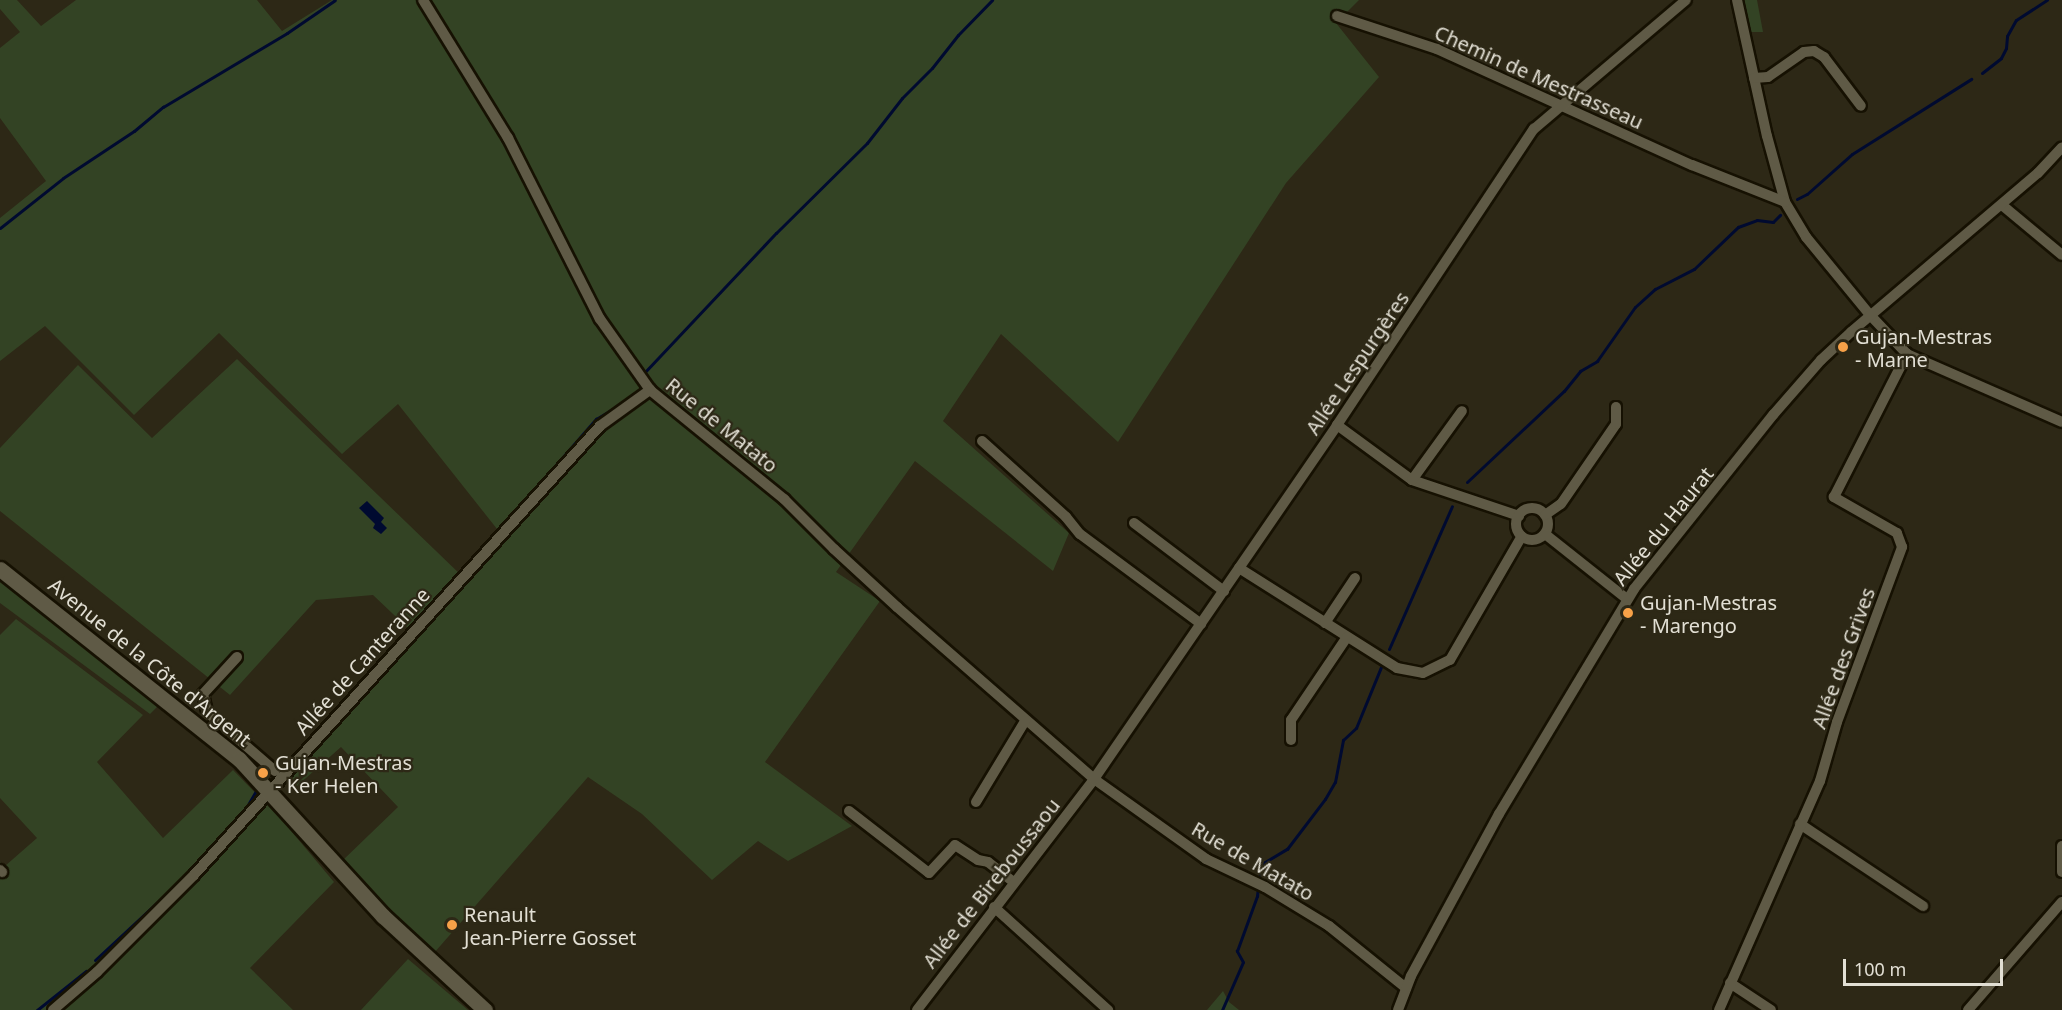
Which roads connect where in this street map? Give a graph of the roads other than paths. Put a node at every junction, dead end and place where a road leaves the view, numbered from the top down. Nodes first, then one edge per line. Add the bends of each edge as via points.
1 (423, 0) edge
2 (1686, 0) edge
3 (1737, 0) edge
4 (1337, 16) dead end
5 (1755, 78) junction
6 (1861, 106) dead end
7 (1561, 107) junction
8 (2062, 147) edge
9 (1785, 202) junction
10 (2002, 205) junction
11 (2062, 255) edge
12 (1871, 316) junction
13 (1907, 354) junction
14 (650, 390) junction
15 (1616, 407) dead end
16 (1462, 411) dead end
17 (2062, 422) edge
18 (1337, 425) junction
19 (982, 441) dead end
20 (1412, 480) junction
21 (1545, 515) junction
22 (1519, 516) junction
23 (1134, 523) dead end
24 (1545, 534) junction
25 (1522, 536) junction
26 (1239, 568) junction
27 (0, 569) edge
28 (1355, 578) dead end
29 (1224, 591) junction
30 (1627, 599) junction
31 (1325, 623) junction
32 (1201, 624) junction
33 (1347, 637) junction
34 (237, 657) dead end
35 (202, 718) junction
36 (1025, 721) junction
37 (1291, 740) dead end
38 (275, 771) dead end
39 (1094, 779) junction
40 (270, 792) junction
41 (976, 802) dead end
42 (849, 811) dead end
43 (1800, 824) junction
44 (2062, 846) edge
45 (2062, 872) edge
46 (1014, 882) junction
47 (2062, 902) edge
48 (1923, 906) dead end
49 (994, 907) junction
50 (1730, 983) junction
51 (1406, 988) junction
52 (53, 1010) edge
53 (485, 1010) edge
54 (917, 1010) edge
55 (1108, 1010) edge
56 (1398, 1010) edge
57 (1719, 1010) edge
58 (1771, 1010) edge
59 (1968, 1010) edge

1 - 14 street, Rue de Matato via 508,138 600,319
2 - 7 street, Allée Lespurgères
3 - 5 street
4 - 7 street, Chemin de Mestrasseau via 1437,49
5 - 6 street via 1768,76 1804,52 1814,51 1824,57
5 - 9 street
7 - 9 street, Chemin de Mestrasseau
7 - 18 street, Allée Lespurgères via 1534,129 1521,147
8 - 10 street, Allée du Haurat
9 - 12 street via 1806,237
10 - 11 street
10 - 12 street, Allée du Haurat
12 - 13 street
12 - 30 street, Allée du Haurat via 1821,360 1773,415
13 - 17 street
13 - 43 street, Allée des Grives via 1834,497 1898,533 1902,547 1837,722 1820,781
14 - 36 street, Rue de Matato via 784,499
14 - 40 street, Allée de Canteranne via 600,426
15 - 21 street via 1616,423 1561,504
16 - 20 street
18 - 20 street
18 - 26 street, Allée Lespurgères
19 - 32 street via 1080,534
20 - 22 street
21 - 22 street via 1537,508 1529,508
21 - 24 street via 1549,525
22 - 25 street via 1517,529
23 - 29 street
24 - 25 street via 1537,540
24 - 30 street
25 - 33 street via 1450,660 1423,673 1397,668
26 - 29 street, Allée Lespurgères
26 - 31 street
27 - 35 main road, Avenue de la Côte d'Argent
28 - 31 street
29 - 32 street, Allée Lespurgères
30 - 51 street, Allée du Haurat via 1499,814
31 - 33 street
32 - 39 street, Allée Lespurgères
33 - 37 street via 1291,720
34 - 35 street via 202,694
35 - 38 street
35 - 40 main road, Avenue de la Côte d'Argent
36 - 39 street, Rue de Matato
36 - 41 street
39 - 46 street, Allée de Bireboussaou
39 - 51 street, Rue de Matato via 1206,859 1264,887 1329,926
40 - 52 street, Allée de Canteranne via 130,939
40 - 53 main road, Avenue de la Côte d'Argent via 382,916
42 - 46 street via 929,873 955,845 988,862
43 - 48 street
43 - 50 street, Allée des Grives
44 - 45 street
46 - 49 street, Allée de Bireboussaou
47 - 59 street
49 - 54 street, Allée de Bireboussaou
49 - 55 street
50 - 57 street, Allée des Grives
50 - 58 street
51 - 56 street, Allée du Haurat

